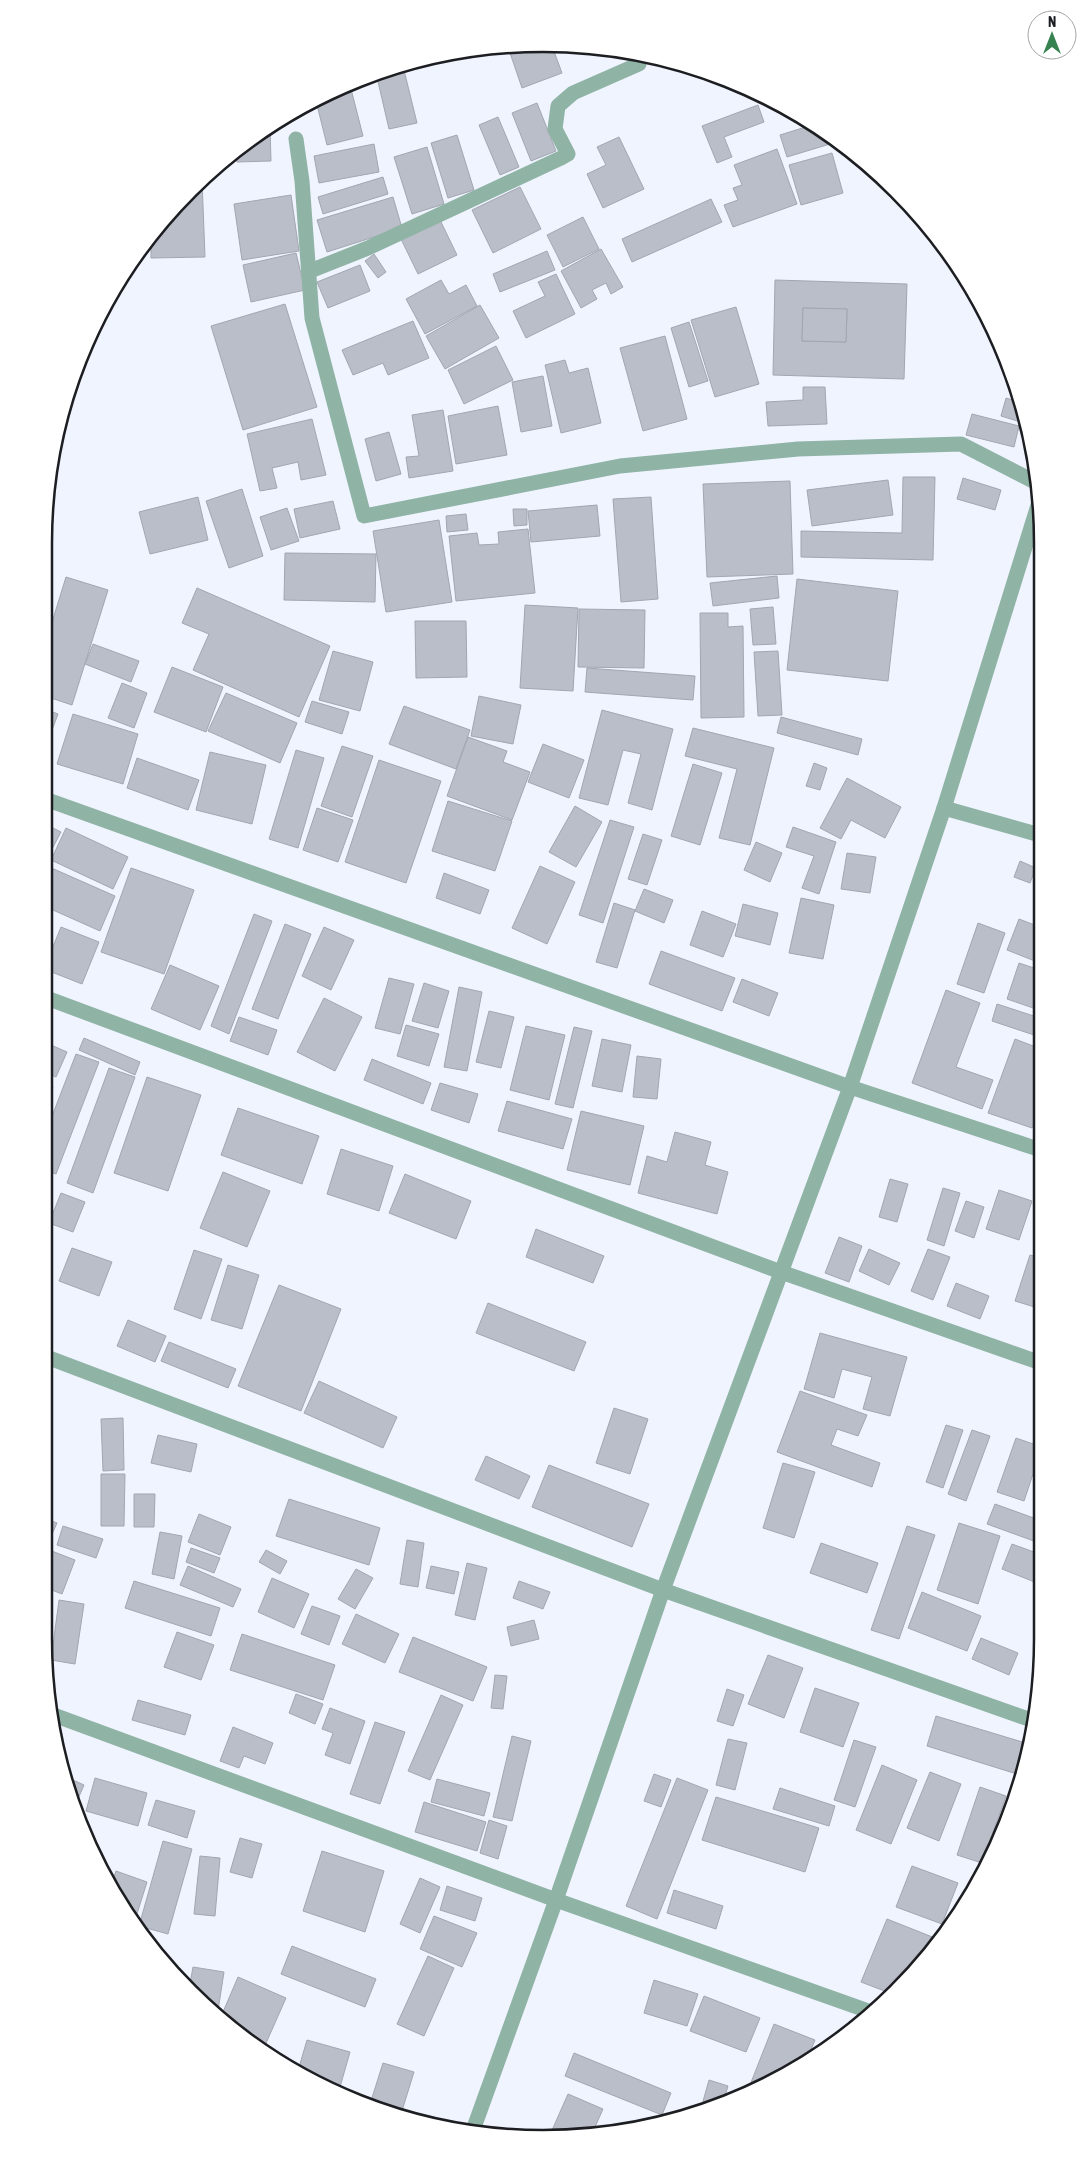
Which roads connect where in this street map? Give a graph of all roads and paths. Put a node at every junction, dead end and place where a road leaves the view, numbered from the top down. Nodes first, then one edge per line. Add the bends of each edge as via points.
1 (639, 64) dead end
2 (296, 139) dead end
3 (310, 271) junction
4 (1030, 479) edge
5 (1033, 520) edge
6 (52, 802) edge
7 (944, 808) junction
8 (1034, 833) edge
9 (52, 1000) edge
10 (850, 1086) junction
11 (1034, 1148) edge
12 (781, 1272) junction
13 (52, 1359) edge
14 (1034, 1361) edge
15 (663, 1590) junction
16 (59, 1717) edge
17 (1028, 1719) edge
18 (556, 1900) junction
19 (866, 2010) edge
20 (475, 2125) edge

1 - 3 street via 573,93 558,106 555,129 568,154 562,158 368,248
2 - 3 street
3 - 4 street via 312,318 364,516 620,466 798,449 962,444
5 - 7 street
6 - 10 street
7 - 8 street
7 - 10 street
9 - 12 street
10 - 11 street
10 - 12 street
12 - 14 street
12 - 15 street
13 - 15 street
15 - 17 street
15 - 18 street
16 - 18 street
18 - 19 street
18 - 20 street

